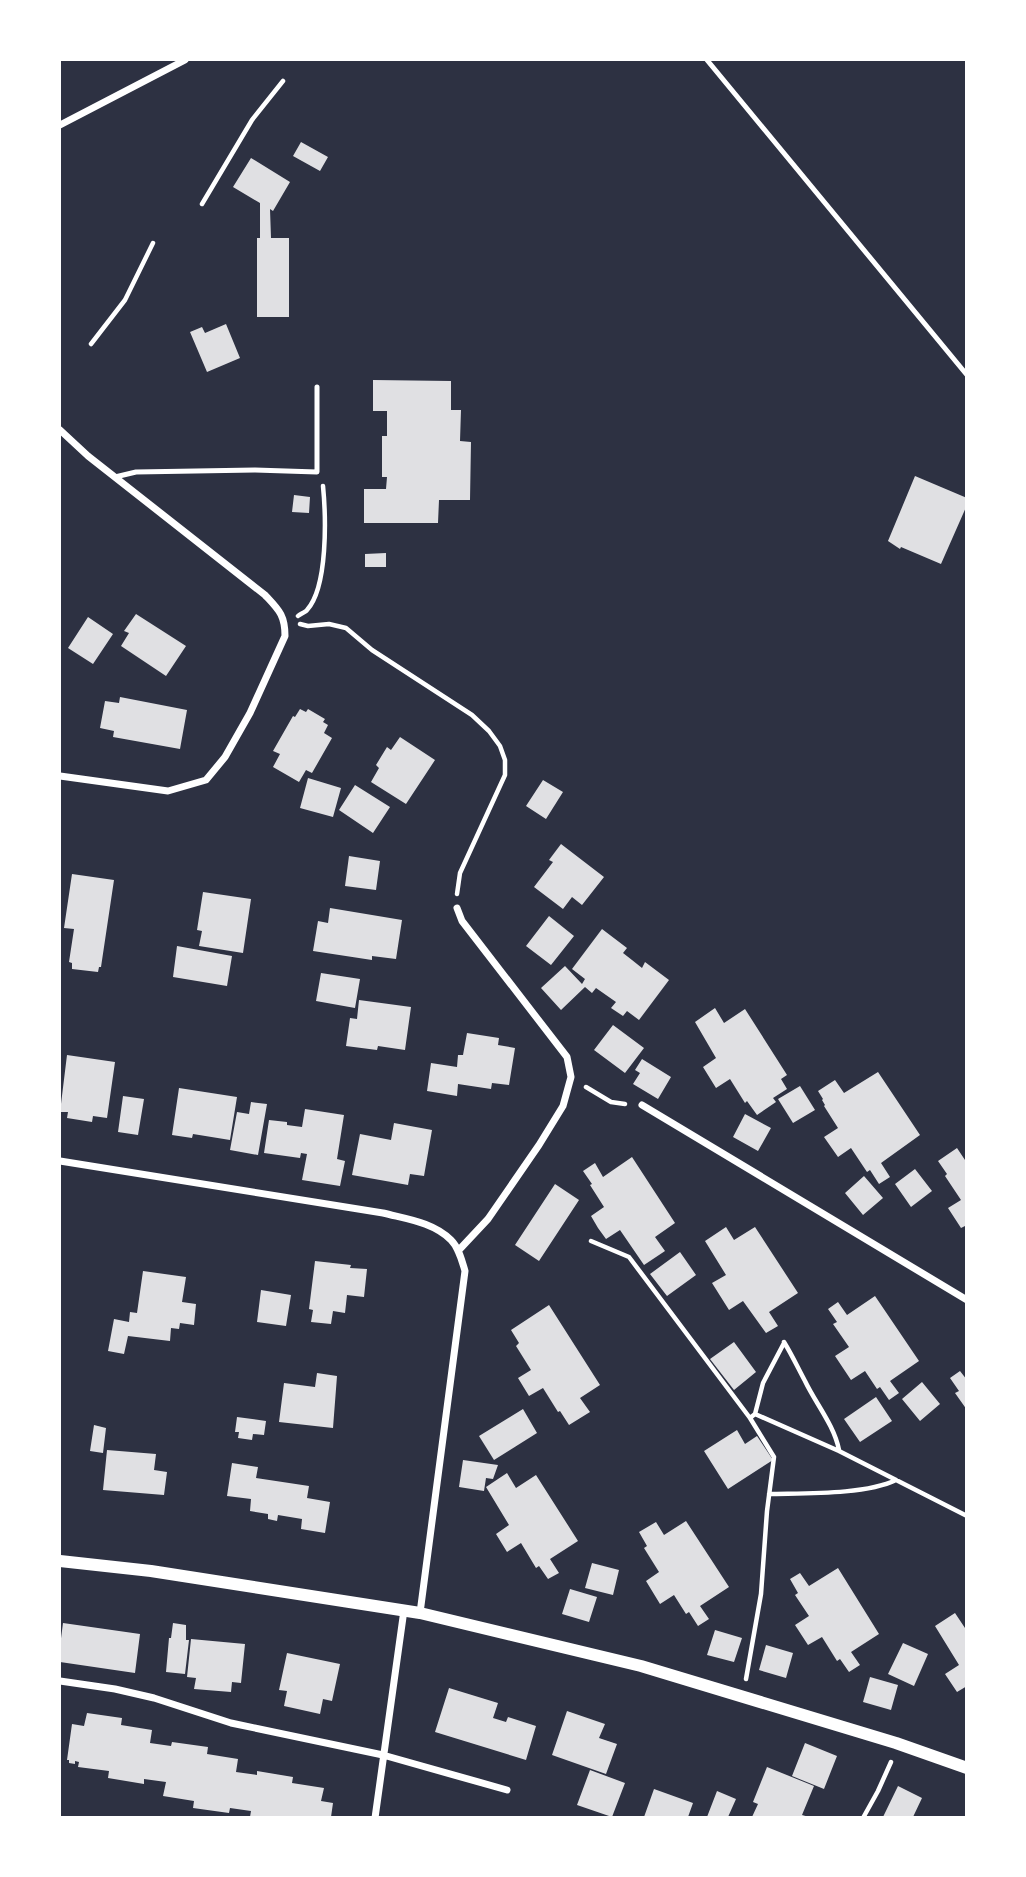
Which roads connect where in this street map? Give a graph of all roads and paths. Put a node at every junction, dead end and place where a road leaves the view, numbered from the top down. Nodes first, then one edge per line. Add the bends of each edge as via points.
1 (185, 60) edge
2 (706, 60) edge
3 (283, 81) dead end
4 (60, 125) edge
5 (202, 204) dead end
6 (153, 243) dead end
7 (91, 344) dead end
8 (967, 375) edge
9 (317, 387) dead end
10 (60, 430) edge
11 (317, 472) junction
12 (115, 477) junction
13 (285, 622) junction
14 (60, 776) edge
15 (457, 908) joint
16 (571, 1077) junction
17 (642, 1105) joint
18 (60, 1161) edge
19 (591, 1241) dead end
20 (458, 1251) junction
21 (967, 1300) edge
22 (755, 1414) junction
23 (750, 1418) junction
24 (839, 1451) junction
25 (896, 1480) junction
26 (769, 1493) junction
27 (967, 1516) edge
28 (60, 1561) edge
29 (404, 1610) junction
30 (420, 1613) junction
31 (60, 1681) edge
32 (744, 1697) junction
33 (383, 1755) junction
34 (893, 1758) dead end
35 (967, 1768) edge
36 (507, 1790) dead end
37 (375, 1818) edge
38 (863, 1818) edge

1 - 4 street
2 - 8 lane
3 - 5 path via 252,120
6 - 7 path via 125,300
9 - 11 lane
10 - 12 street
11 - 12 lane via 136,472
11 - 13 path via 325,506 321,583 307,611
12 - 13 street via 265,595
13 - 14 street via 285,636 250,713 206,780 168,791
13 - 15 path via 346,628 472,715 500,746 505,775 460,873
15 - 16 street via 461,921 567,1057
16 - 17 path via 611,1102
16 - 20 street via 563,1106 539,1145 488,1219
17 - 21 street
18 - 20 street via 383,1213 424,1223 451,1240
19 - 23 path via 629,1257
20 - 30 street via 466,1271
22 - 23 path
22 - 24 path
22 - 24 path via 763,1383 784,1342
23 - 26 path via 774,1457
24 - 25 path
25 - 26 path via 846,1491
25 - 27 path
26 - 32 path via 761,1594
28 - 29 street
29 - 30 street
29 - 33 street
30 - 32 street via 641,1666
31 - 33 street via 115,1689 231,1723
32 - 35 street
33 - 36 street
33 - 37 street
34 - 38 path

